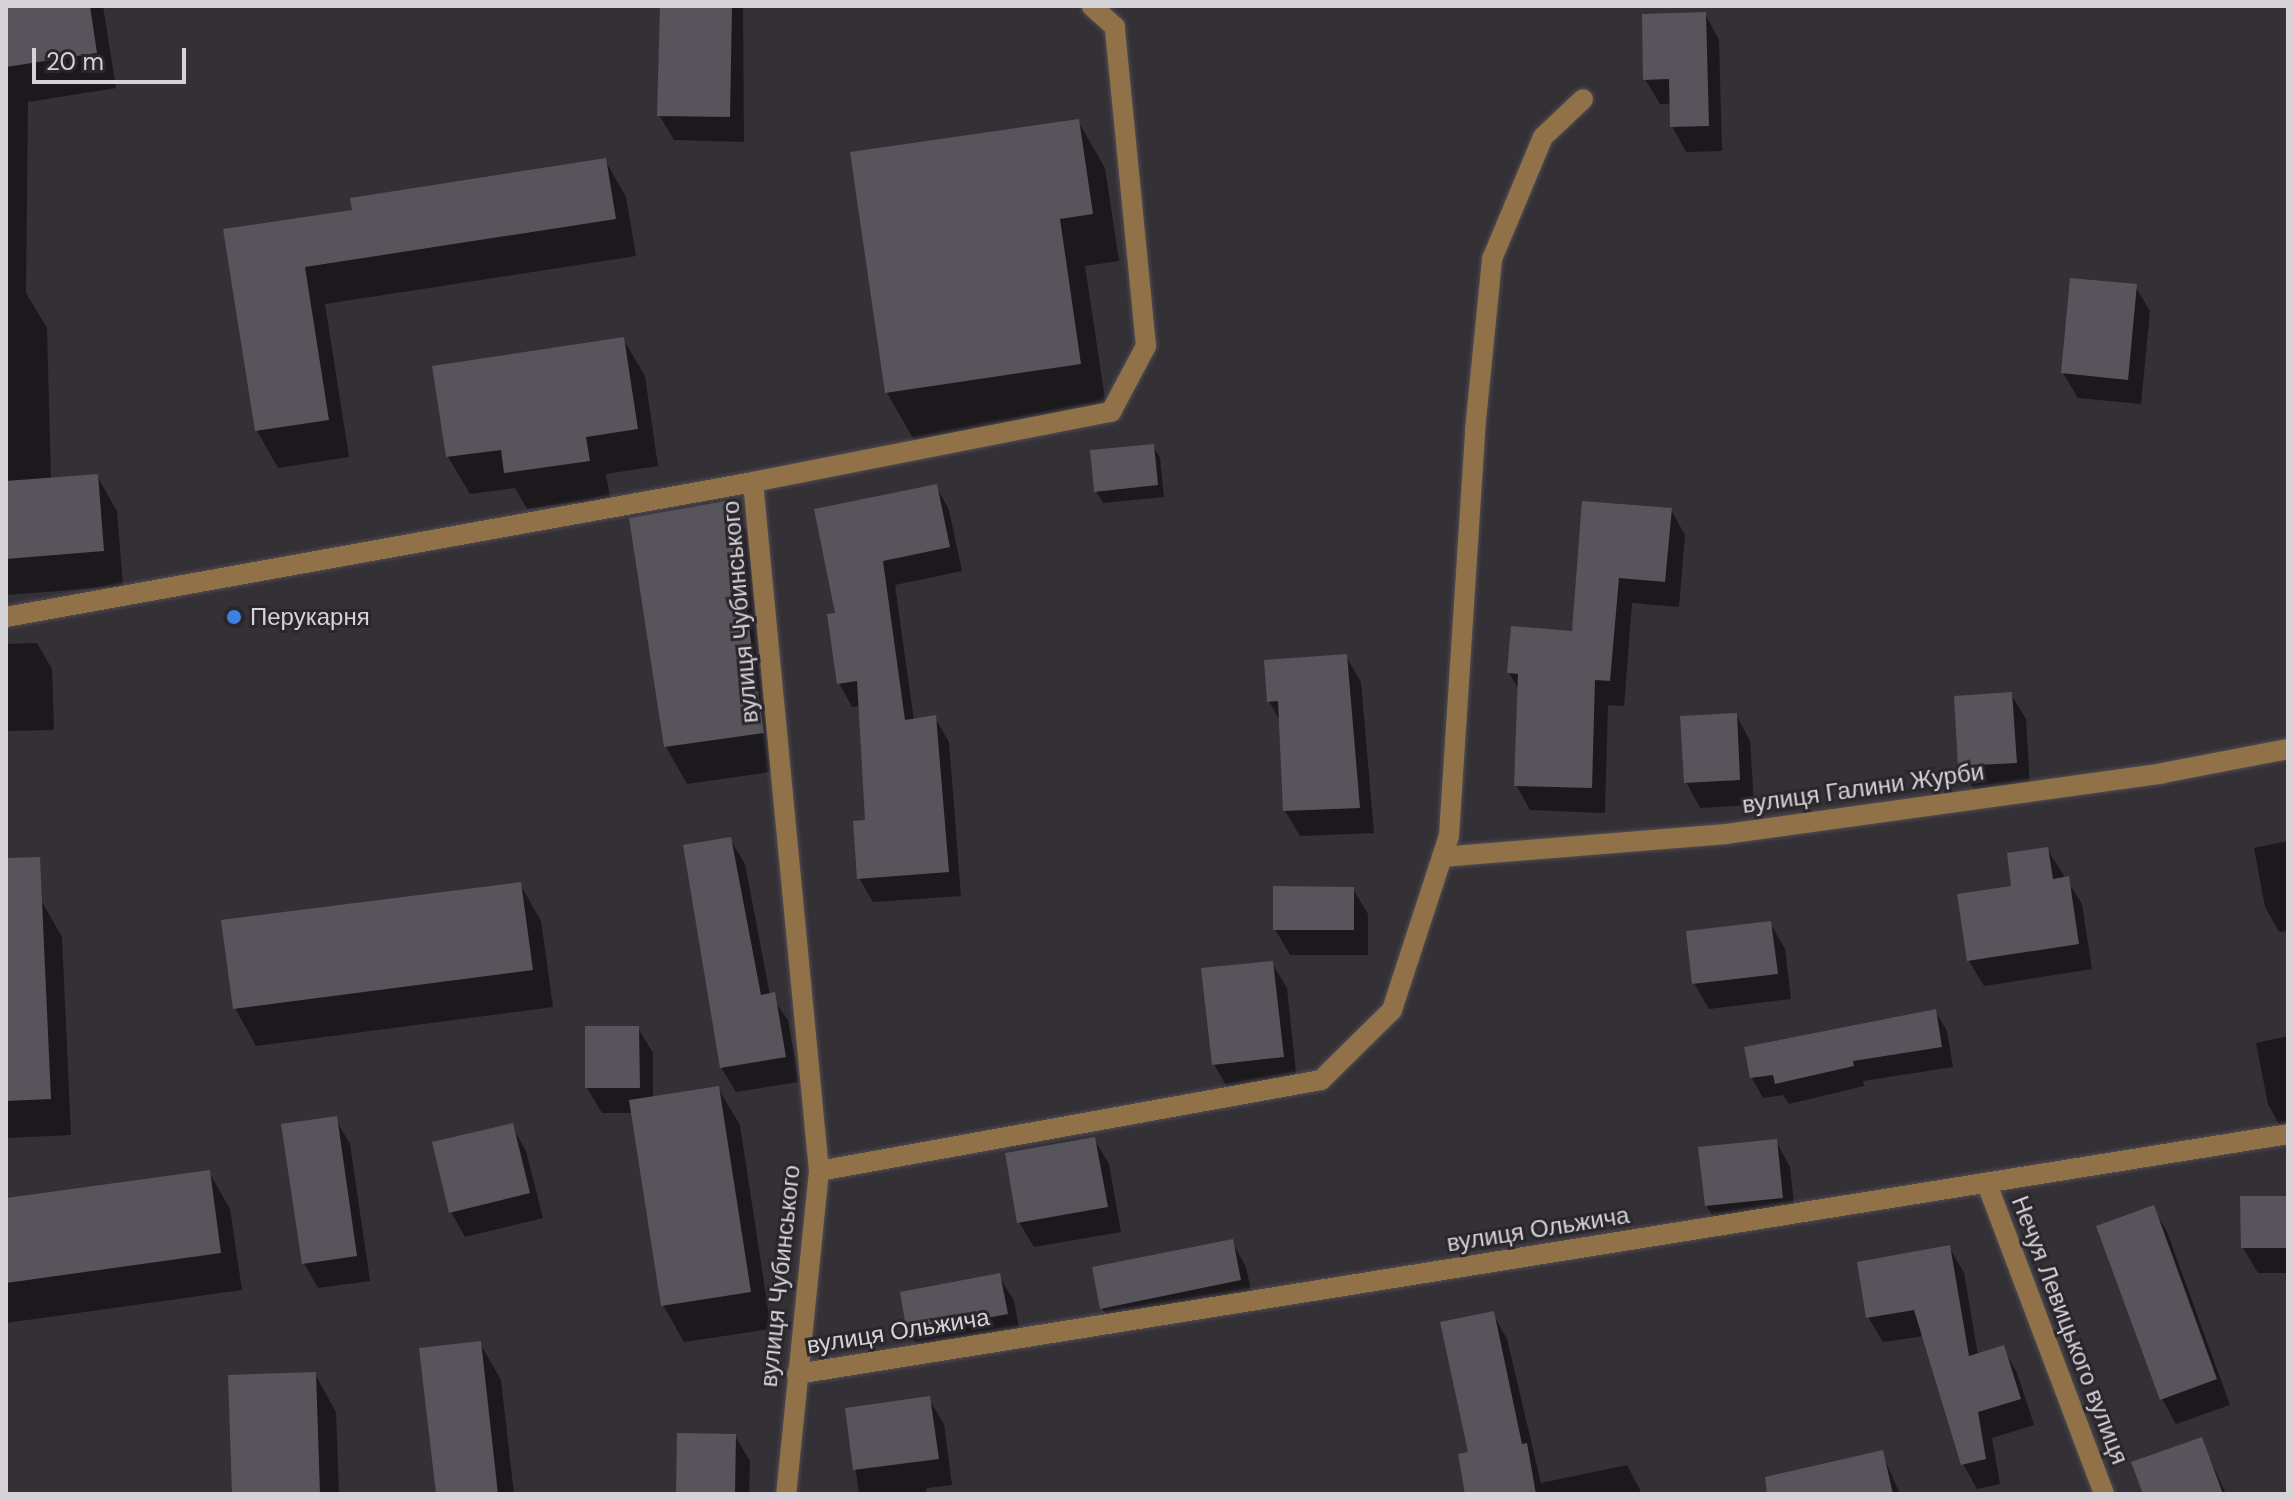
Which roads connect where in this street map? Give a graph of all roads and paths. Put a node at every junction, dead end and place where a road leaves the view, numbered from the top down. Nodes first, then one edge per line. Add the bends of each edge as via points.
1 (1092, 6) edge
2 (1583, 99) dead end
3 (753, 482) junction
4 (6, 617) edge
5 (2288, 749) edge
6 (1442, 857) junction
7 (2288, 1134) edge
8 (819, 1171) junction
9 (1987, 1184) junction
10 (797, 1374) junction
11 (786, 1494) edge
12 (2104, 1494) edge

1 - 3 street via 1115,27 1146,346 1111,412
2 - 6 street via 1543,137 1492,259 1474,441 1449,836
3 - 4 street, вулиця Чубинського
3 - 8 street, вулиця Чубинського
5 - 6 street, вулиця Галини Журби via 2163,773 1726,834
6 - 8 street via 1392,1010 1321,1080
7 - 9 street, вулиця Ольжича
8 - 10 street, вулиця Чубинського
9 - 10 street, вулиця Ольжича
9 - 12 street, Нечуя Левицького вулиця
10 - 11 street, вулиця Чубинського

